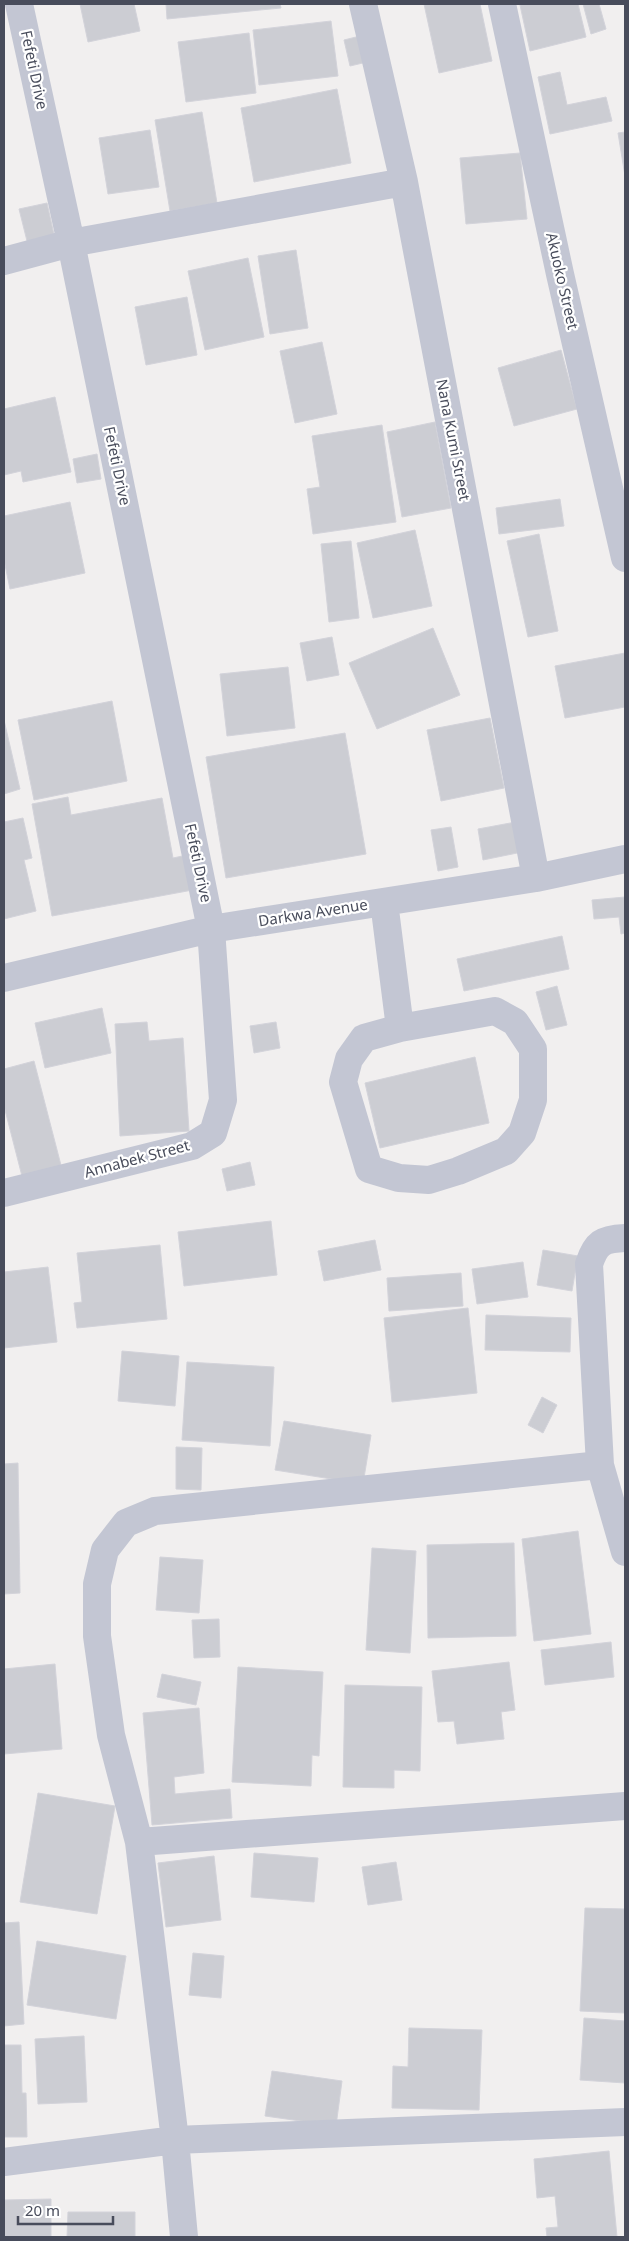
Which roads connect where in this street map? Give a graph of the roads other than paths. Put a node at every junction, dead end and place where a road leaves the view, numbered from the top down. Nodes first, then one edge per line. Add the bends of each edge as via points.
1 (19, 4) edge
2 (363, 4) edge
3 (502, 4) edge
4 (404, 182) junction
5 (71, 243) junction
6 (4, 261) edge
7 (625, 558) edge
8 (625, 859) edge
9 (536, 878) junction
10 (384, 902) junction
11 (212, 929) junction
12 (4, 978) edge
13 (400, 1028) junction
14 (4, 1193) edge
15 (625, 1238) edge
16 (600, 1465) junction
17 (625, 1552) edge
18 (625, 1806) edge
19 (139, 1842) junction
20 (625, 2122) edge
21 (174, 2140) junction
22 (4, 2162) edge
23 (184, 2237) edge

1 - 5 street, Fefeti Drive
2 - 4 street, Nana Kumi Street
3 - 7 street, Akuoko Street
4 - 5 street
4 - 9 street, Nana Kumi Street
5 - 6 street
5 - 11 street, Fefeti Drive
8 - 9 street, Darkwa Avenue
9 - 10 street, Darkwa Avenue
10 - 11 street, Darkwa Avenue
10 - 13 street
11 - 12 street, Darkwa Avenue
11 - 14 street, Annabek Street via 223,1100 213,1133 192,1146
13 - 13 street via 364,1038 349,1059 343,1082 369,1169 399,1178 429,1180 458,1172 506,1151 522,1132 533,1100 533,1049 515,1022 495,1011
15 - 16 street via 609,1238 595,1248 589,1264
16 - 17 street
16 - 19 street via 155,1511 126,1524 105,1550 97,1584 97,1636 112,1735
18 - 19 street
19 - 21 street
20 - 21 street
21 - 22 street
21 - 23 street

